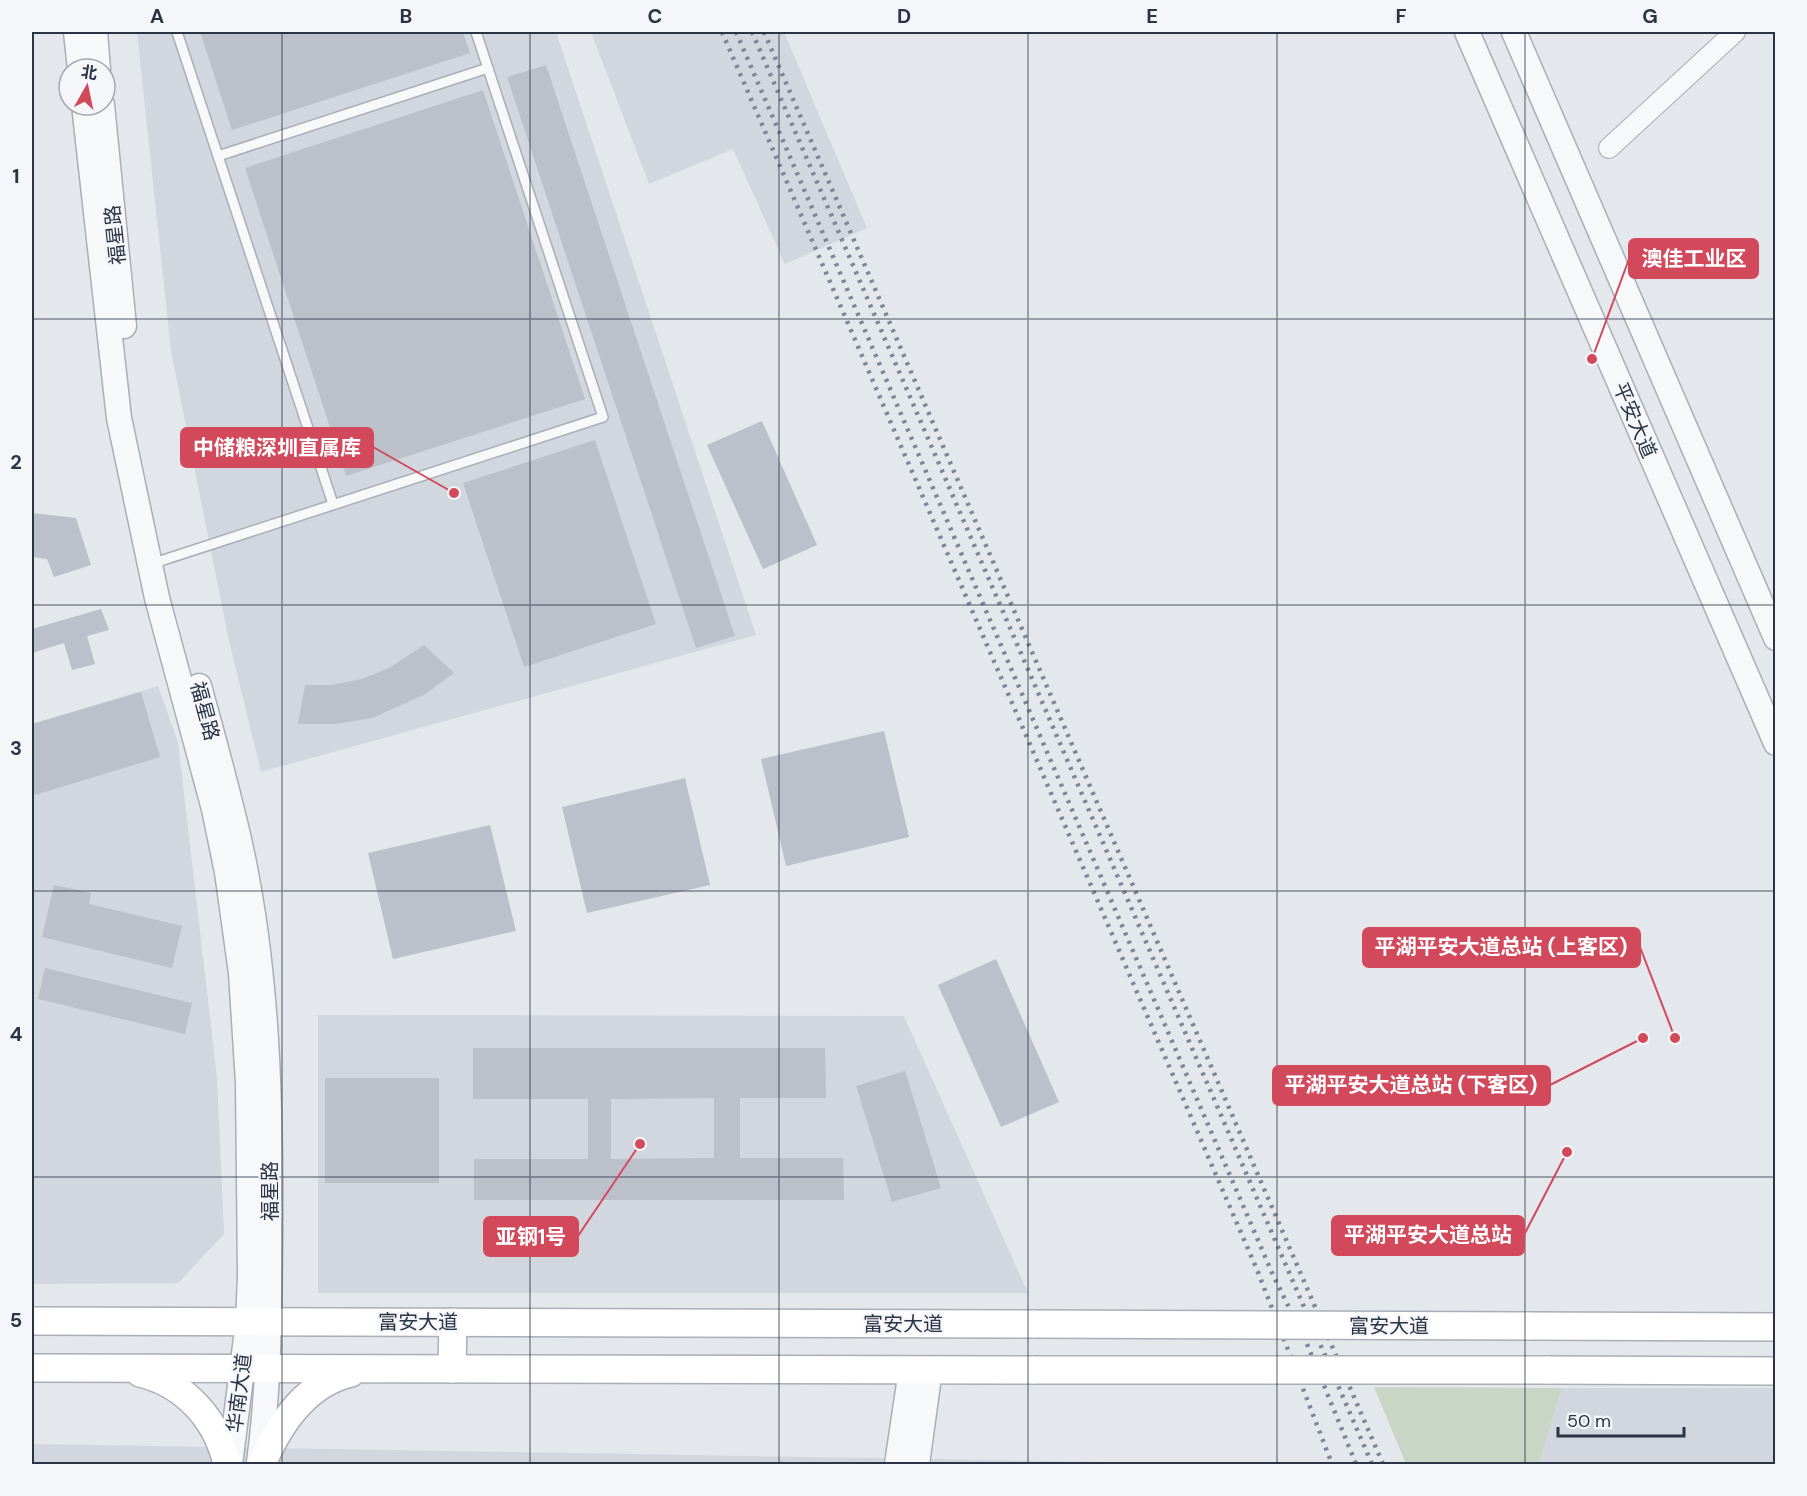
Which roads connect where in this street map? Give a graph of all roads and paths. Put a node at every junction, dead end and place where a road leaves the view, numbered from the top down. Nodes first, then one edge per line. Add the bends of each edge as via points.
1 (76, 32) edge
2 (94, 32) edge
3 (177, 32) edge
4 (476, 32) edge
5 (1467, 32) edge
6 (1514, 32) edge
7 (1735, 32) edge
8 (79, 57) edge
9 (97, 57) edge
10 (488, 68) junction
11 (85, 117) edge
12 (103, 117) edge
13 (1609, 148) dead end
14 (218, 156) junction
15 (333, 504) junction
16 (157, 562) junction
17 (1776, 638) edge
18 (1776, 743) edge
19 (32, 1321) edge
20 (259, 1322) junction
21 (453, 1322) junction
22 (1776, 1327) edge
23 (32, 1368) edge
24 (119, 1368) junction
25 (255, 1369) junction
26 (369, 1369) junction
27 (452, 1369) junction
28 (920, 1370) junction
29 (1776, 1371) edge
30 (228, 1464) edge
31 (260, 1464) edge
32 (897, 1464) edge
33 (916, 1464) edge

1 - 8 street
2 - 9 street
3 - 14 lane
4 - 10 lane
5 - 18 street, 平安大道
6 - 17 street
7 - 13 street
10 - 14 lane
10 - 15 lane via 603,417
11 - 16 street, 福星路 via 112,374 125,451
12 - 16 street, 福星路 via 130,385
14 - 15 lane
15 - 16 lane
16 - 20 street, 福星路 via 230,804 253,918 269,1090
19 - 20 main road, 富安大道
20 - 21 main road, 富安大道
20 - 25 street, 华南大道
21 - 22 main road, 富安大道, bridge
21 - 27 main road
23 - 24 main road
24 - 25 main road
24 - 30 main road via 164,1381 183,1392 213,1426
25 - 26 main road
25 - 30 street, 华南大道
25 - 31 street, 华南大道 via 266,1413
26 - 27 main road
26 - 31 main road via 328,1381 311,1392 281,1426
27 - 28 main road
28 - 29 main road, bridge
28 - 32 street
28 - 33 street

